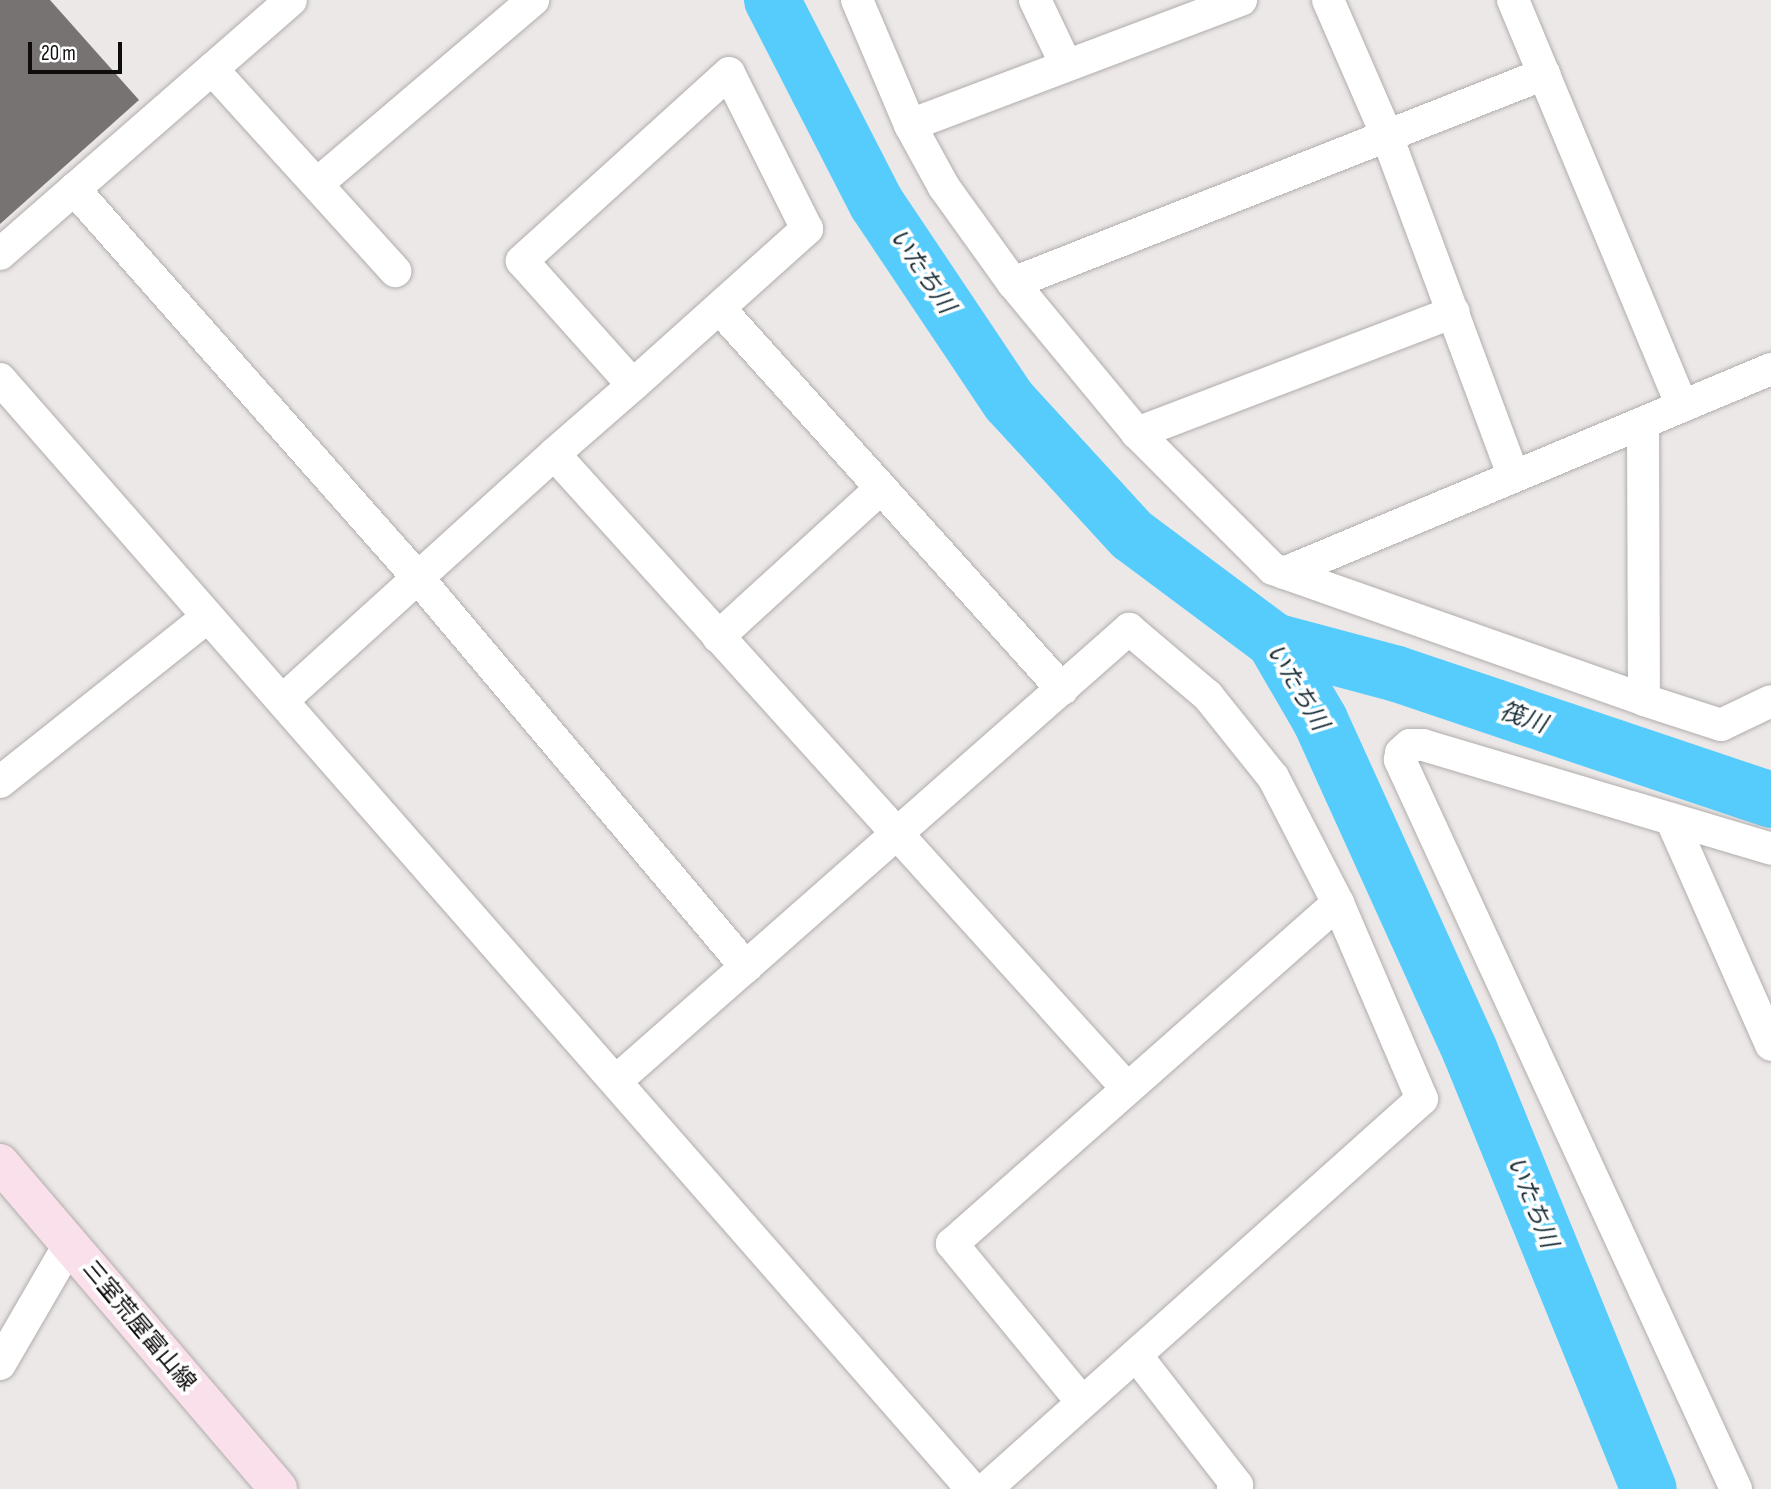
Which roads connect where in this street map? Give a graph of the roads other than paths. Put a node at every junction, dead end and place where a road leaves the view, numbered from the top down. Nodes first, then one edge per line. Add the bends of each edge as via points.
1 (291, 0) edge
2 (533, 0) edge
3 (858, 0) edge
4 (1035, 0) edge
5 (1241, 0) edge
6 (1328, 0) edge
7 (1513, 0) edge
8 (1066, 65) junction
9 (212, 69) junction
10 (1544, 75) junction
11 (910, 125) junction
12 (1387, 136) junction
13 (317, 184) junction
14 (74, 189) junction
15 (0, 254) edge
16 (395, 271) dead end
17 (1013, 283) junction
18 (719, 308) junction
19 (1454, 312) junction
20 (1769, 375) edge
21 (0, 379) edge
22 (633, 385) junction
23 (1682, 406) junction
24 (1643, 424) junction
25 (1137, 433) junction
26 (554, 454) junction
27 (1514, 475) junction
28 (881, 488) junction
29 (1284, 573) junction
30 (418, 578) junction
31 (206, 618) junction
32 (718, 637) junction
33 (1062, 689) junction
34 (282, 700) junction
35 (1644, 700) junction
36 (1771, 701) edge
37 (0, 782) edge
38 (1671, 819) junction
39 (896, 836) junction
40 (1771, 849) edge
41 (1338, 903) junction
42 (747, 967) junction
43 (1771, 1045) edge
44 (616, 1081) junction
45 (1126, 1087) junction
46 (0, 1163) edge
47 (69, 1245) junction
48 (1136, 1355) junction
49 (0, 1364) edge
50 (1082, 1402) junction
51 (278, 1489) edge
52 (972, 1489) edge
53 (986, 1489) edge
54 (1233, 1489) edge
55 (1736, 1489) edge

1 - 9 street
2 - 13 street
3 - 11 street
4 - 8 street
5 - 8 street
6 - 12 street
7 - 10 street
8 - 11 street
9 - 13 street
9 - 14 street
10 - 12 street
10 - 23 street
11 - 17 street via 944,187
12 - 17 street
12 - 19 street
13 - 16 street
14 - 15 street
14 - 30 street
17 - 25 street
18 - 22 street
18 - 22 street via 807,229 729,73 522,261
18 - 28 street
19 - 25 street
19 - 27 street
20 - 23 street
21 - 31 street
22 - 26 street
23 - 24 street
24 - 27 street
24 - 35 street
25 - 29 street via 1273,569
26 - 30 street
26 - 32 street
27 - 29 street
28 - 32 street
28 - 33 street
29 - 35 street
30 - 34 street
30 - 42 street
31 - 34 street
31 - 37 street
32 - 39 street
33 - 39 street
33 - 41 street via 1129,629 1150,644 1208,696 1273,777
34 - 44 street
35 - 36 street via 1721,725
38 - 40 street
38 - 43 street
38 - 55 street via 1423,745 1410,745 1399,760
39 - 42 street
39 - 45 street
41 - 45 street
41 - 48 street via 1422,1100
42 - 44 street
44 - 52 street
45 - 50 street via 952,1244
46 - 47 main road, 三室荒屋富山線
47 - 49 street
47 - 51 main road, 三室荒屋富山線
48 - 50 street
48 - 54 street via 1237,1485
50 - 53 street

